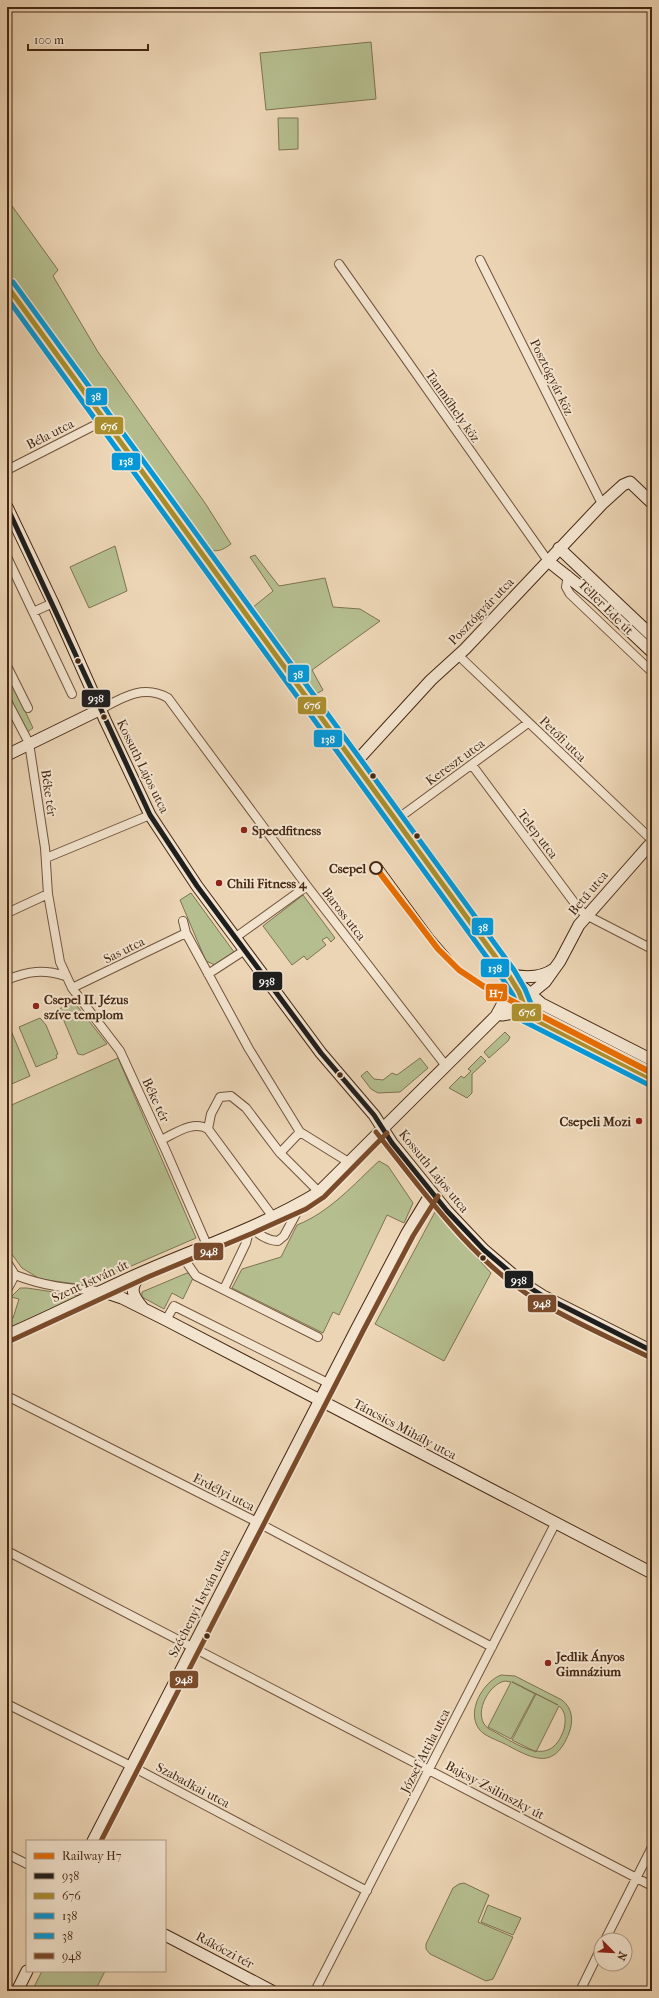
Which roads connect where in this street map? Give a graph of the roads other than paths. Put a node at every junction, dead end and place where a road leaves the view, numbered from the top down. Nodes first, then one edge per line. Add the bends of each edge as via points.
1 (480, 260) dead end
2 (339, 264) dead end
3 (7, 286) edge
4 (105, 420) junction
5 (9, 469) edge
6 (652, 503) edge
7 (602, 504) junction
8 (7, 507) edge
9 (560, 548) junction
10 (7, 557) edge
11 (548, 561) junction
12 (568, 575) junction
13 (53, 603) junction
14 (33, 612) junction
15 (652, 636) edge
16 (652, 652) edge
17 (458, 655) junction
18 (8, 670) edge
19 (652, 672) edge
20 (72, 694) dead end
21 (7, 701) edge
22 (28, 708) dead end
23 (101, 709) junction
24 (528, 723) junction
25 (29, 743) junction
26 (7, 755) edge
27 (355, 763) junction
28 (472, 765) junction
29 (150, 815) junction
30 (396, 820) junction
31 (652, 841) edge
32 (46, 858) junction
33 (307, 886) junction
34 (48, 894) junction
35 (7, 913) edge
36 (586, 915) junction
37 (183, 921) dead end
38 (186, 933) junction
39 (236, 937) junction
40 (652, 949) edge
41 (245, 950) junction
42 (556, 968) junction
43 (208, 974) junction
44 (508, 974) junction
45 (66, 976) junction
46 (7, 980) edge
47 (545, 982) junction
48 (72, 988) junction
49 (526, 998) junction
50 (554, 1010) junction
51 (496, 1016) junction
52 (528, 1016) junction
53 (652, 1060) edge
54 (446, 1066) junction
55 (652, 1079) edge
56 (382, 1128) junction
57 (208, 1129) junction
58 (300, 1132) junction
59 (161, 1140) junction
60 (280, 1153) junction
61 (350, 1163) junction
62 (319, 1192) junction
63 (432, 1192) junction
64 (302, 1203) junction
65 (273, 1217) junction
66 (250, 1227) junction
67 (207, 1245) junction
68 (182, 1256) junction
69 (7, 1262) edge
70 (144, 1271) junction
71 (15, 1274) junction
72 (224, 1289) junction
73 (7, 1290) edge
74 (101, 1291) junction
75 (145, 1310) junction
76 (166, 1320) junction
77 (10, 1331) edge
78 (318, 1337) dead end
79 (652, 1351) edge
80 (328, 1383) junction
81 (7, 1396) edge
82 (320, 1400) junction
83 (256, 1522) junction
84 (556, 1522) junction
85 (7, 1551) edge
86 (652, 1573) edge
87 (193, 1646) junction
88 (492, 1647) junction
89 (7, 1704) edge
90 (131, 1766) junction
91 (429, 1769) junction
92 (94, 1840) edge
93 (652, 1846) edge
94 (7, 1854) edge
95 (26, 1864) edge
96 (636, 1878) junction
97 (652, 1886) edge
98 (367, 1891) junction
99 (609, 1932) edge
100 (166, 1936) edge
101 (593, 1964) edge
102 (26, 1972) edge
103 (17, 1991) edge
104 (272, 1991) edge
105 (315, 1991) edge
106 (580, 1991) edge

1 - 7 street, Posztógyár köz
2 - 11 street, Tanműhely köz
3 - 4 street
4 - 5 street, Béla utca
4 - 27 street
6 - 7 street, Posztógyár utca via 630,482
7 - 9 street, Posztógyár utca
8 - 13 street, Kossuth Lajos utca
9 - 11 street, Posztógyár utca
9 - 15 street, Teller Ede út
10 - 14 street
11 - 12 street, Teller Ede út
11 - 17 street, Posztógyár utca
12 - 16 street, Teller Ede út
12 - 19 street, Teller Ede út via 566,587 570,594
13 - 14 street
13 - 23 street, Kossuth Lajos utca
14 - 20 street
17 - 24 street, Petőfi utca
17 - 27 street, Posztógyár utca via 431,680
18 - 22 street
21 - 25 street, Béke tér
23 - 25 street
23 - 29 street, Kossuth Lajos utca
23 - 33 street, Baross utca via 142,691 153,691 168,698
24 - 28 street, Kereszt utca
24 - 31 street, Petőfi utca
25 - 26 street
25 - 32 street, Béke tér
27 - 30 street
28 - 30 street, Kereszt utca
28 - 36 street, Telep utca
29 - 32 street
29 - 39 street, Kossuth Lajos utca via 196,886
30 - 44 street
31 - 36 street, Betű utca
32 - 34 street, Béke tér
33 - 39 street
33 - 54 street, Baross utca
34 - 35 street
34 - 45 street, Béke tér via 57,953
36 - 40 street
36 - 42 street, Betű utca
37 - 38 street
38 - 43 street
38 - 48 street, Sas utca
39 - 41 street, Kossuth Lajos utca
41 - 43 street
41 - 56 street, Kossuth Lajos utca via 321,1053
42 - 44 street via 540,976
42 - 47 street, Betű utca
43 - 58 street via 249,1049
44 - 49 street
44 - 51 street, Szent István út via 508,994
45 - 46 street via 40,971 24,973
45 - 48 street, Béke tér
47 - 49 street, Betű utca
47 - 50 street via 544,996
48 - 59 street, Béke tér via 120,1051
49 - 50 street
49 - 51 street, Szent István út
49 - 52 street
50 - 53 street
51 - 52 street via 514,1013
51 - 54 street, Szent István út
52 - 55 street
54 - 56 street, Szent István út
56 - 61 street, Szent István út
56 - 63 street, Kossuth Lajos utca
57 - 59 street via 201,1124 190,1126
57 - 60 street via 211,1114 220,1097 229,1095 246,1108
57 - 65 street
58 - 60 street
58 - 61 street
59 - 67 street, Béke tér
60 - 62 street
61 - 62 street, Szent István út
62 - 64 street, Szent István út
63 - 79 street, Kossuth Lajos utca via 484,1250 524,1284
63 - 80 street, Széchenyi István utca via 407,1232
64 - 65 street, Szent István út
64 - 66 street via 284,1236 278,1241 271,1241
65 - 66 street, Szent István út
66 - 67 street, Szent István út
66 - 72 street via 246,1242
67 - 68 street, Szent István út
68 - 70 street, Szent István út
68 - 72 street via 196,1276
69 - 71 street
70 - 74 street, Szent István út
70 - 75 street, Táncsics Mihály utca via 136,1280 133,1290 135,1299
71 - 73 street
71 - 74 street via 58,1288
72 - 78 street
74 - 75 street, Táncsics Mihály utca
74 - 77 street, Szent István út
75 - 76 street, Táncsics Mihály utca
76 - 80 street via 174,1306
76 - 82 street, Táncsics Mihály utca
80 - 82 street, Széchenyi István utca
81 - 83 street, Erdélyi utca
82 - 83 street, Széchenyi István utca
82 - 84 street, Táncsics Mihály utca
83 - 87 street, Széchenyi István utca
83 - 88 street, Erdélyi utca
84 - 86 street, Táncsics Mihály utca
84 - 88 street, József Attila utca
85 - 87 street, Bajcsy-Zsilinszky út
87 - 90 street, Széchenyi István utca
87 - 91 street, Bajcsy-Zsilinszky út
88 - 91 street, József Attila utca
89 - 90 street, Szabadkai utca
90 - 92 street, Széchenyi István utca
90 - 98 street, Szabadkai utca
91 - 96 street, Bajcsy-Zsilinszky út
91 - 98 street, József Attila utca
93 - 96 street
94 - 95 street
96 - 97 street, Bajcsy-Zsilinszky út
96 - 99 street
98 - 105 street, József Attila utca
100 - 104 street, Rákóczi tér
101 - 106 street
102 - 103 street

